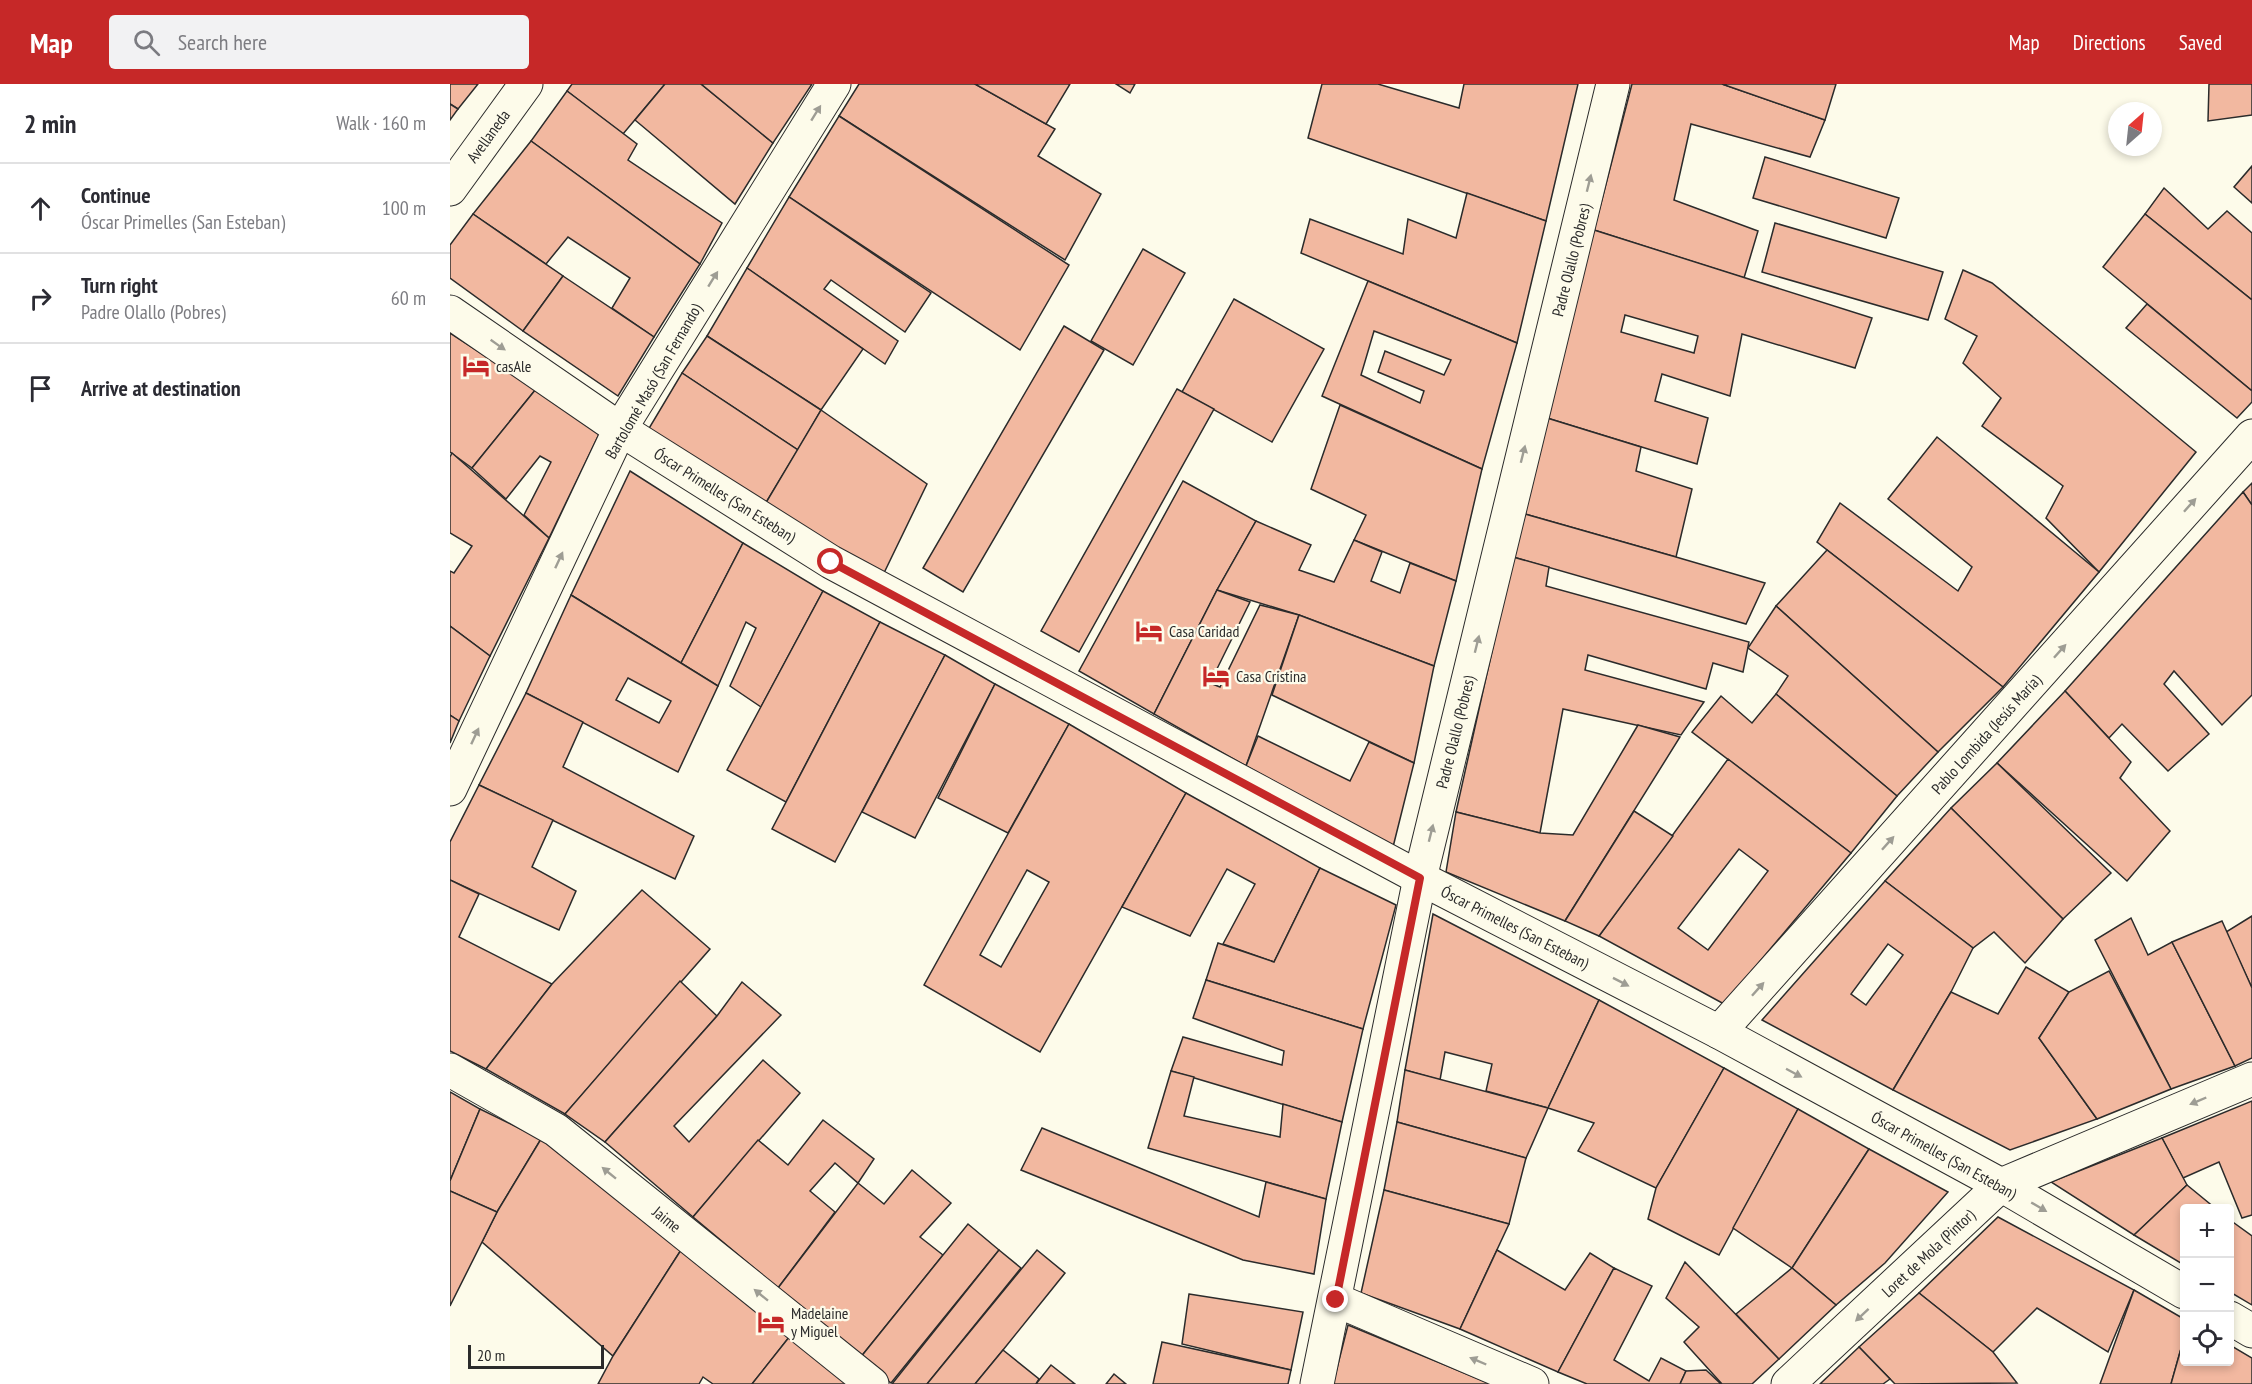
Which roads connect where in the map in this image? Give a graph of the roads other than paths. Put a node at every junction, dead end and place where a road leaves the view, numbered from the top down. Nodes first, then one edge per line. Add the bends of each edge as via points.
1 (526, 84) edge
2 (834, 84) edge
3 (1613, 84) edge
4 (450, 189) edge
5 (450, 312) edge
6 (620, 429) junction
7 (2252, 436) edge
8 (450, 789) edge
9 (1420, 878) junction
10 (1719, 1032) junction
11 (450, 1070) edge
12 (2252, 1079) edge
13 (2001, 1185) junction
14 (2180, 1290) edge
15 (1336, 1300) junction
16 (2234, 1321) edge
17 (2252, 1331) edge
18 (872, 1384) edge
19 (1317, 1384) edge
20 (1532, 1384) edge
21 (1788, 1384) edge

1 - 4 main road, Avellaneda
6 -> 2 main road, Bartolomé Masó (San Fernando)
9 -> 3 main road, Padre Olallo (Pobres)
5 -> 6 main road, Óscar Primelles (San Esteban)
8 -> 6 main road, Bartolomé Masó (San Fernando)
6 - 9 main road, Óscar Primelles (San Esteban) via 831,562
10 -> 7 main road, Pablo Lombida (Jesús María)
9 -> 10 main road, Óscar Primelles (San Esteban)
9 - 15 main road, Padre Olallo (Pobres)
10 -> 13 main road, Óscar Primelles (San Esteban)
18 -> 11 main road, Jaime via 556,1130
12 -> 13 main road, Loret de Mola (Pintor)
13 -> 14 main road, Óscar Primelles (San Esteban)
13 -> 21 main road, Loret de Mola (Pintor)
15 - 19 main road, Padre Olallo (Pobres)
20 -> 15 main road
16 - 17 main road

